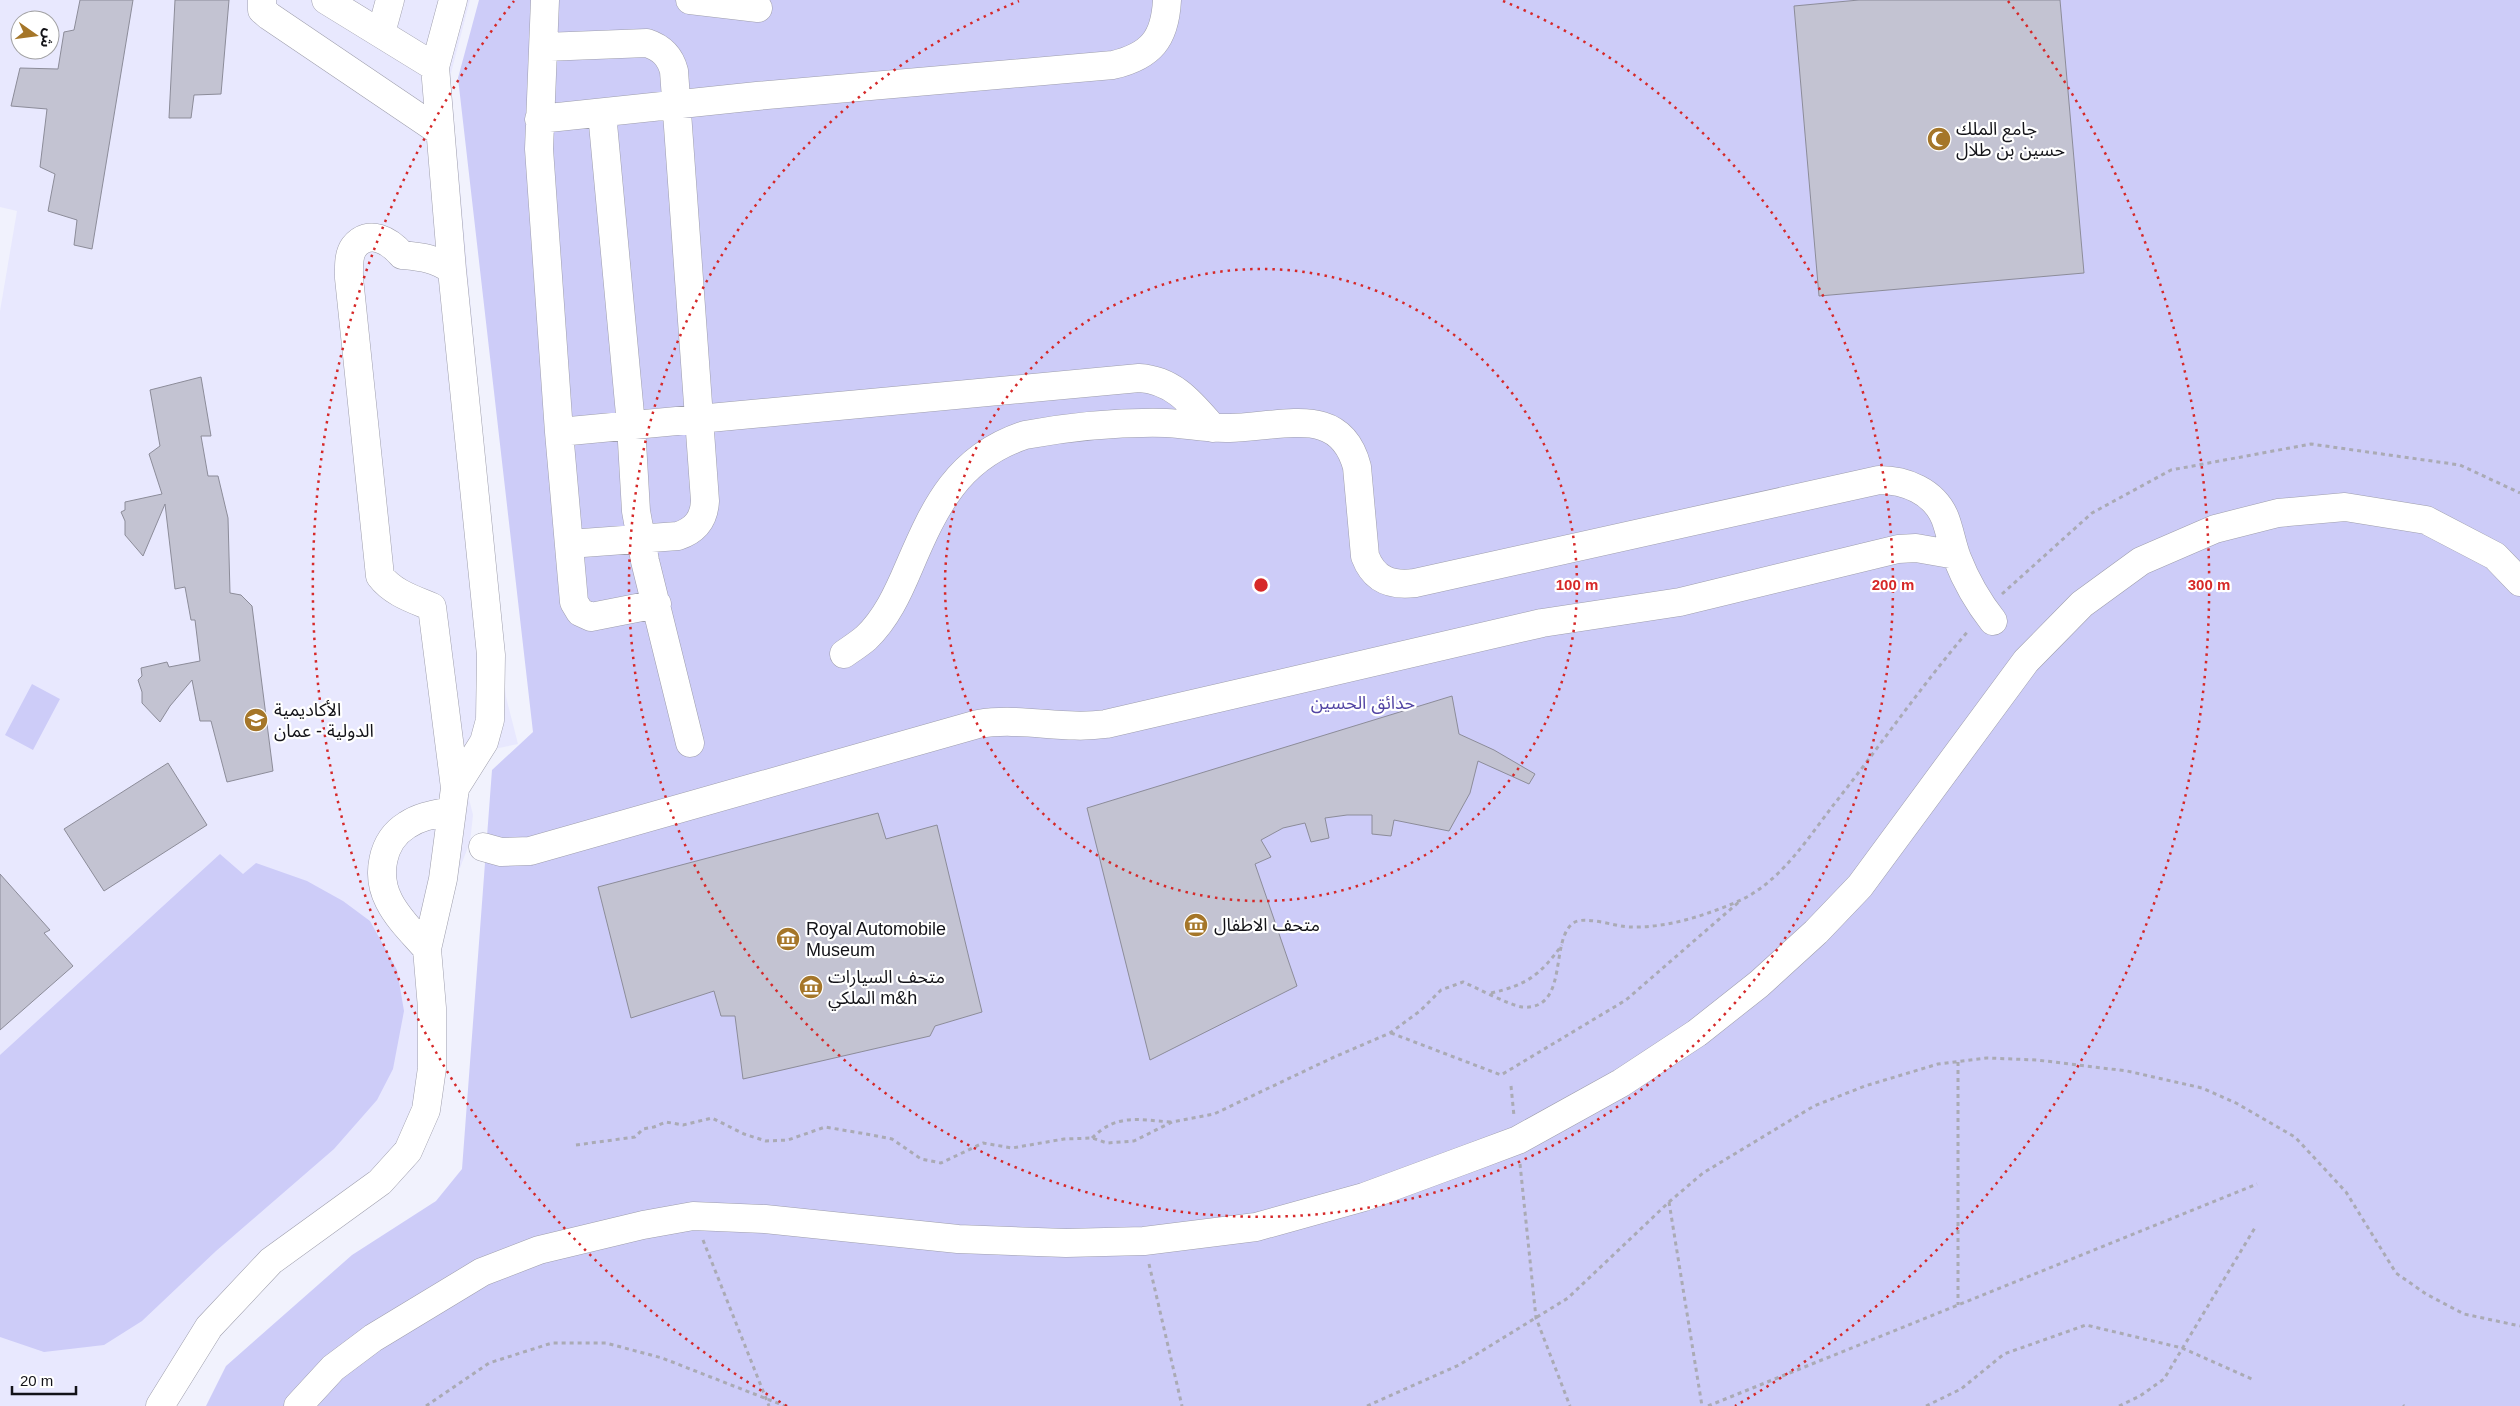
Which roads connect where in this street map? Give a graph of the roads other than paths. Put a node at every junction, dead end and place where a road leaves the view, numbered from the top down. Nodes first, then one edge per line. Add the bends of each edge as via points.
1 (262, 0) edge
2 (326, 0) edge
3 (390, 0) edge
4 (453, 0) edge
5 (545, 0) edge
6 (690, 0) edge
7 (1167, 0) edge
8 (758, 8) dead end
9 (381, 33) junction
10 (544, 47) junction
11 (435, 67) junction
12 (677, 105) junction
13 (602, 112) junction
14 (539, 119) junction
15 (439, 131) junction
16 (452, 270) junction
17 (699, 419) junction
18 (631, 425) junction
19 (1214, 428) junction
20 (559, 432) junction
21 (641, 539) junction
22 (569, 544) junction
23 (1956, 555) junction
24 (2520, 582) edge
25 (656, 604) junction
26 (1989, 616) road end
27 (844, 654) dead end
28 (690, 743) dead end
29 (453, 799) junction
30 (483, 847) dead end
31 (427, 950) junction
32 (160, 1406) edge
33 (298, 1406) edge

1 - 15 lane via 262,10 269,16
2 - 9 lane
3 - 9 lane
4 - 11 lane
5 - 10 lane
6 - 8 lane
7 - 12 lane via 1166,21 1156,42 1148,51 1113,65
9 - 11 lane
10 - 12 lane via 646,43 657,46 672,61
10 - 14 lane
11 - 15 lane
12 - 13 lane
12 - 17 lane
13 - 14 lane
13 - 18 lane
14 - 20 lane
15 - 16 lane
16 - 29 lane via 491,655 488,727 484,742
16 - 29 lane via 430,257 402,255 392,244 376,238 362,240 354,247 349,278 380,576 397,592 432,607
17 - 18 lane
17 - 19 lane via 1139,378 1172,386
17 - 21 lane via 705,501 701,520 688,533
18 - 20 lane
18 - 21 lane via 633,482
19 - 23 lane via 1308,423 1335,432 1346,441 1357,468 1365,556 1369,566 1380,577 1394,584 1415,583 1879,480 1909,485 1934,502 1944,515
19 - 27 lane via 1152,423 1043,431 1007,440 990,449 961,474 939,504 899,592 878,624 865,639
20 - 22 lane
21 - 22 lane
21 - 25 lane
22 - 25 lane via 574,602 580,612 592,617
23 - 26 lane
23 - 30 lane via 1898,548 1680,602 1542,623 1106,724 1062,727 1013,721 978,724 530,851 501,852
24 - 33 lane via 2494,556 2426,520 2345,507 2278,513 2215,529 2141,562 2082,604 2026,661 1860,886 1816,932 1698,1033 1621,1083 1518,1140 1364,1197 1256,1227 1144,1241 958,1239 765,1219 693,1216 643,1224 539,1250 482,1272 373,1338 333,1368
25 - 28 lane
29 - 31 lane via 443,880
29 - 31 lane via 406,825 390,842 382,863 383,887 389,902
31 - 32 lane via 432,1008 432,1068 426,1110 408,1151 380,1182 271,1261 209,1327

